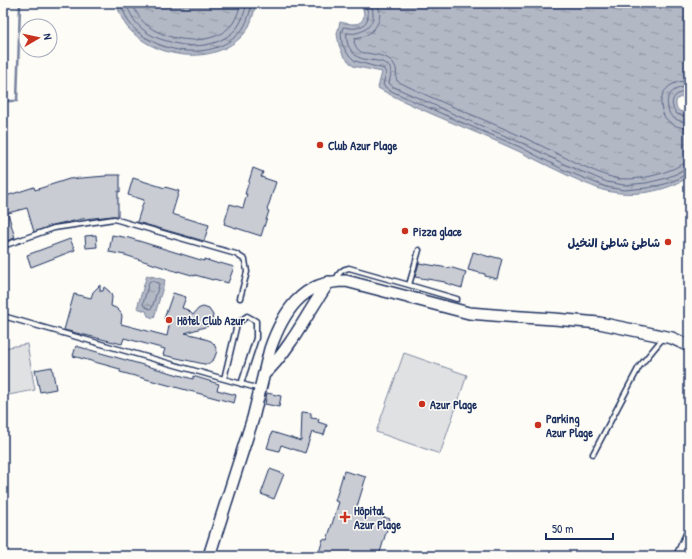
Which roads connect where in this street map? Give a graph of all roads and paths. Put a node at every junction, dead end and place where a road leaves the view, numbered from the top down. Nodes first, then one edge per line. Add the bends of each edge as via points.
1 (3, 246) edge
2 (419, 250) dead end
3 (333, 282) junction
4 (409, 285) junction
5 (240, 298) dead end
6 (457, 300) dead end
7 (3, 316) edge
8 (664, 337) junction
9 (689, 346) edge
10 (264, 373) junction
11 (224, 379) junction
12 (241, 384) junction
13 (260, 389) junction
14 (592, 454) dead end
15 (689, 532) edge
16 (209, 556) edge
17 (678, 556) edge

1 - 5 lane via 54,228 114,219 236,254 245,260 247,272
2 - 4 lane
3 - 4 lane via 339,272 349,268
3 - 8 street via 346,280 469,313 599,323
3 - 10 street via 280,357
3 - 10 street via 314,287 291,306 273,341
4 - 6 lane
7 - 11 lane
8 - 9 street
8 - 14 lane via 639,367
10 - 13 street
11 - 12 lane
11 - 12 lane via 237,324 247,316 256,321 256,338
12 - 13 lane
13 - 16 street
15 - 17 street

